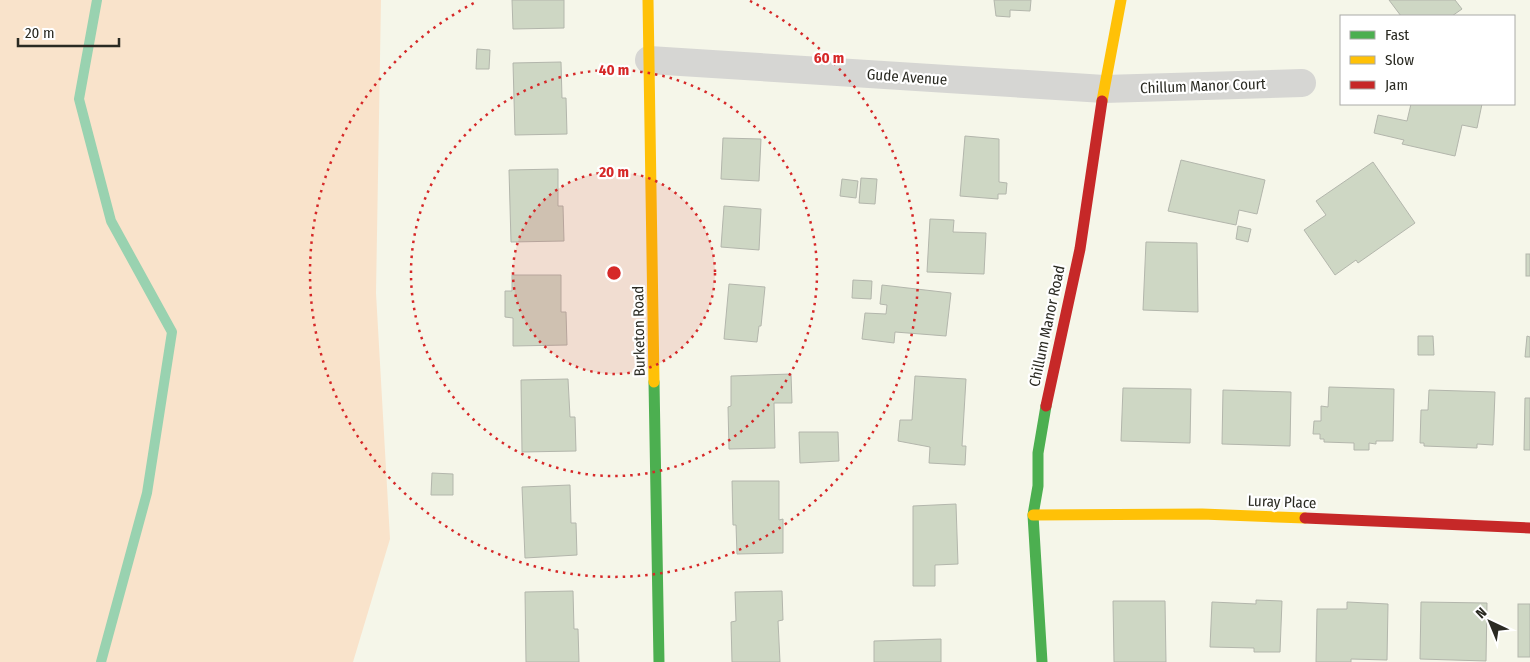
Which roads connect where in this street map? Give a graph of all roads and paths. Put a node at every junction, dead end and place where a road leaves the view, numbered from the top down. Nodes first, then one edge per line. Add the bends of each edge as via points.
1 (648, 0) edge
2 (1121, 0) edge
3 (649, 60) junction
4 (1302, 83) dead end
5 (1104, 89) junction
6 (1033, 515) junction
7 (1530, 528) edge
8 (660, 662) edge
9 (1042, 662) edge

1 - 3 street, Burketon Road
2 - 5 street, Chillum Manor Road
3 - 5 street, Gude Avenue
3 - 8 street, Burketon Road
4 - 5 street, Chillum Manor Court
5 - 6 street, Chillum Manor Road via 1080,249 1043,418
6 - 7 street, Luray Place via 1202,514
6 - 9 street, Chillum Manor Road

